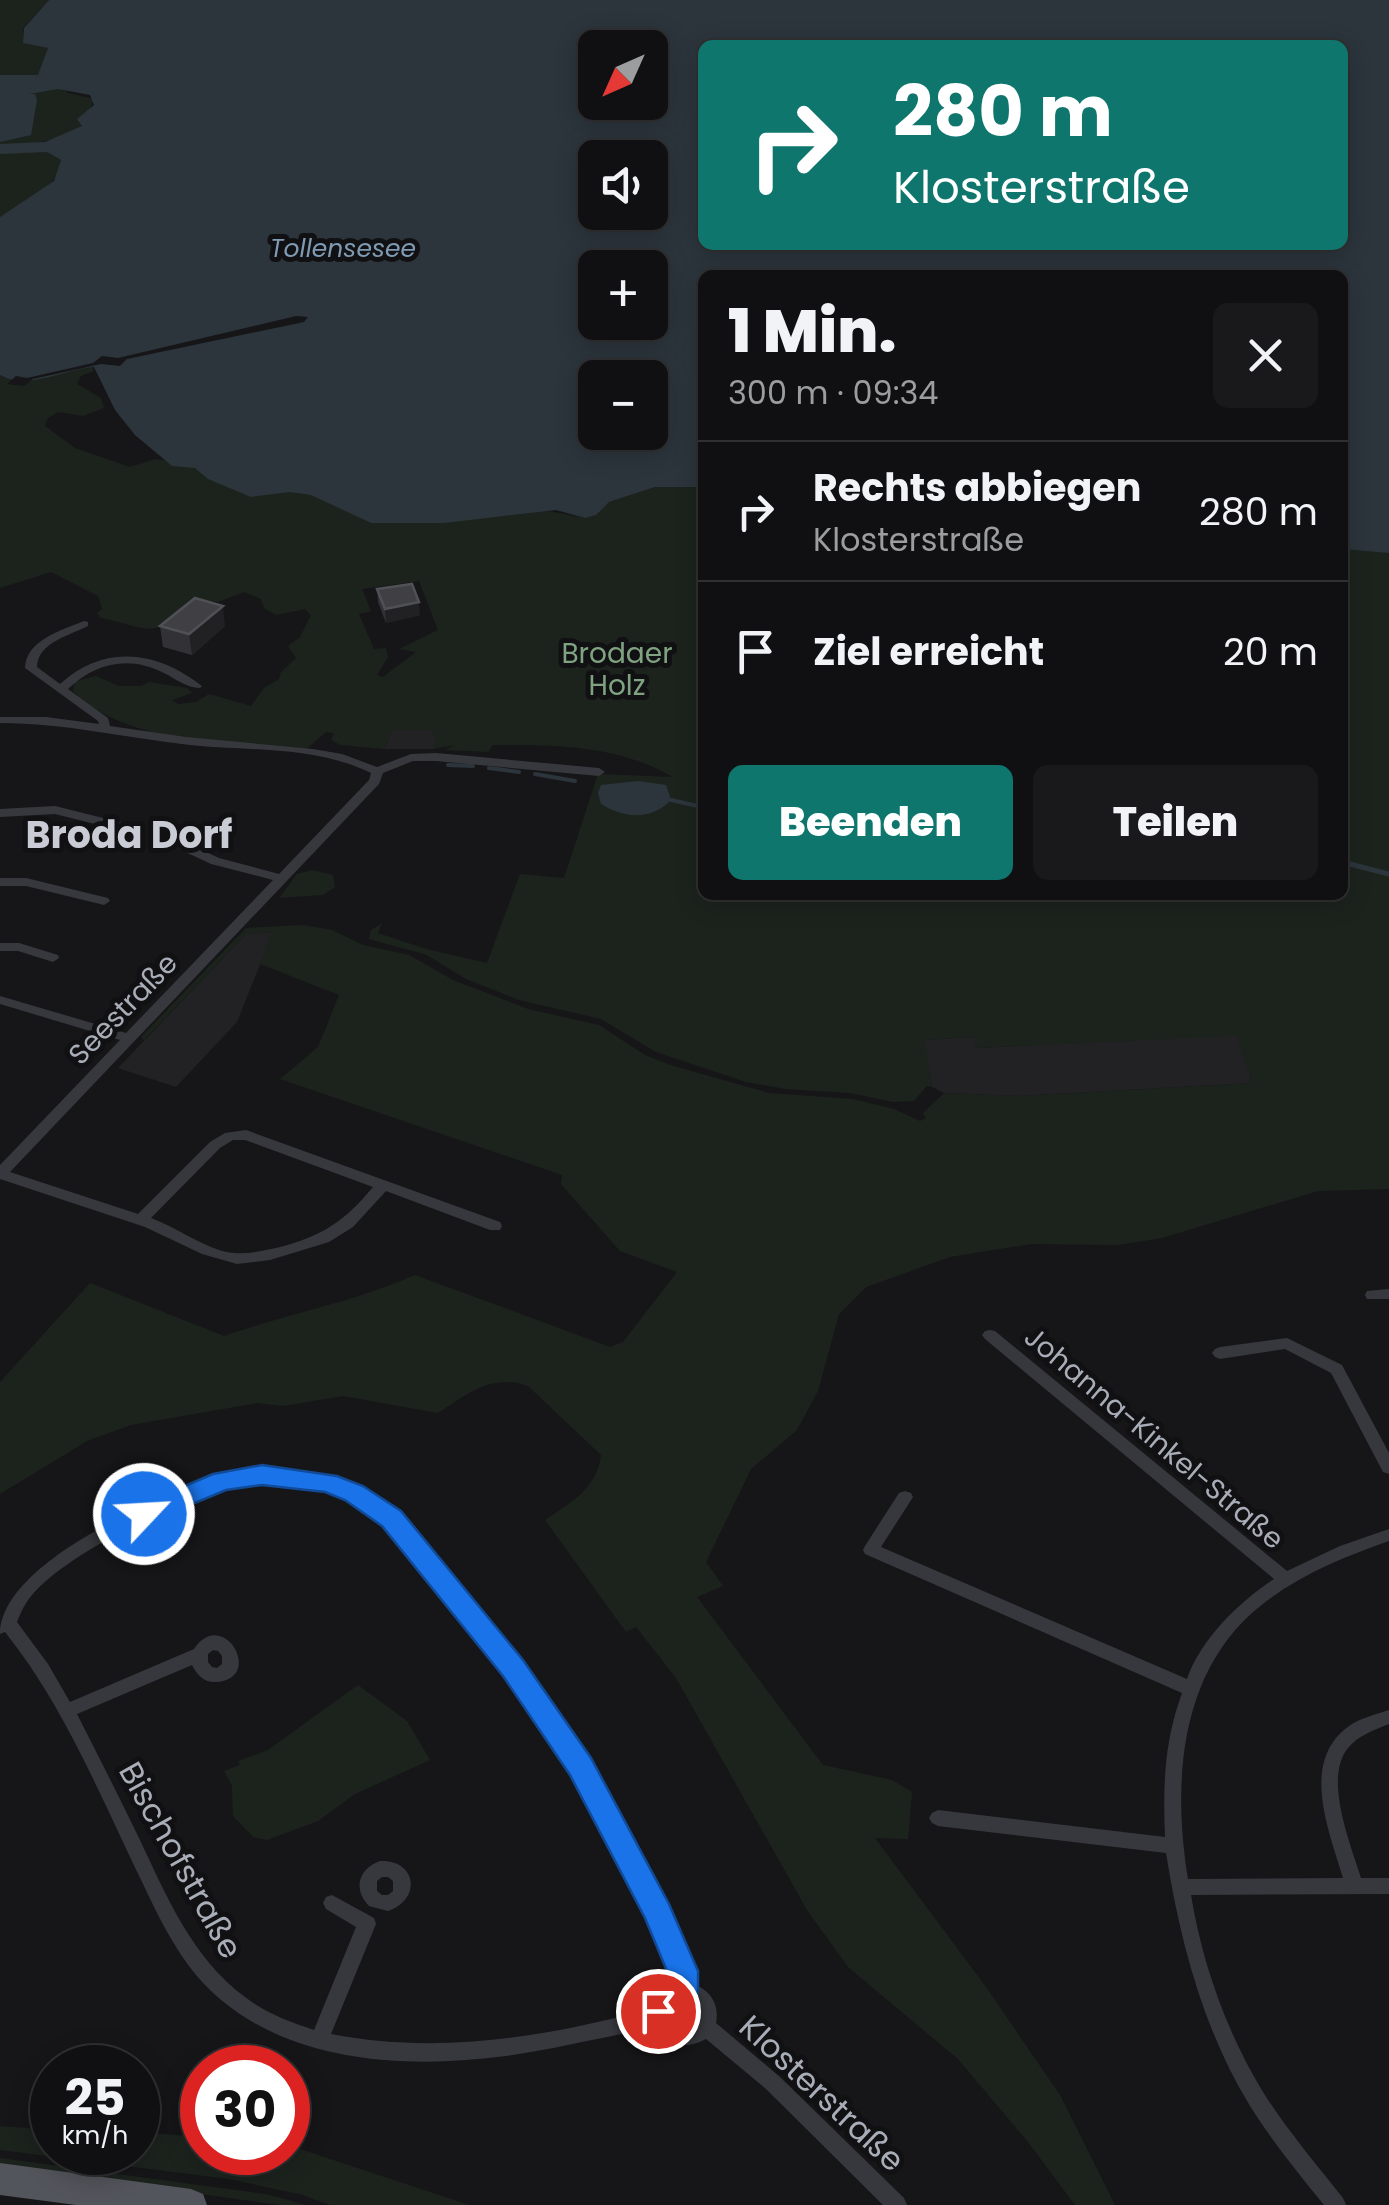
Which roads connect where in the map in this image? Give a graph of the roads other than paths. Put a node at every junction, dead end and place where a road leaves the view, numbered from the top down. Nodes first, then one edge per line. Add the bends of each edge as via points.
1 (84, 624) dead end
2 (196, 686) dead end
3 (61, 690) junction
4 (0, 720) edge
5 (105, 730) junction
6 (377, 771) junction
7 (599, 772) dead end
8 (0, 813) edge
9 (132, 829) dead end
10 (183, 846) dead end
11 (282, 878) junction
12 (0, 882) edge
13 (104, 901) dead end
14 (0, 947) edge
15 (53, 958) dead end
16 (0, 1000) edge
17 (130, 1038) junction
18 (0, 1174) edge
19 (382, 1186) junction
20 (141, 1220) junction
21 (495, 1226) dead end
22 (990, 1335) dead end
23 (1220, 1352) dead end
24 (1389, 1468) edge
25 (905, 1497) dead end
26 (1389, 1534) edge
27 (1285, 1579) junction
28 (5, 1615) edge
29 (200, 1654) dead end
30 (1189, 1688) junction
31 (66, 1711) junction
32 (1389, 1717) edge
33 (938, 1818) dead end
34 (1176, 1846) junction
35 (1354, 1886) junction
36 (1389, 1886) edge
37 (1180, 1887) junction
38 (376, 1902) dead end
39 (332, 1903) dead end
40 (367, 1924) junction
41 (682, 1991) junction
42 (659, 2019) junction
43 (705, 2026) junction
44 (320, 2040) junction
45 (0, 2179) edge
46 (191, 2205) edge
47 (897, 2205) edge
48 (1336, 2205) edge

1 - 3 street via 31,656 32,668
2 - 3 street via 132,656 78,674
3 - 5 street via 104,720
4 - 5 street
5 - 6 street via 323,755
6 - 7 street via 436,757
6 - 11 street, Seestraße via 375,781
8 - 9 street via 55,810
10 - 11 street
11 - 17 street, Seestraße
12 - 13 street
14 - 15 street
16 - 17 street
17 - 18 street, Seestraße
18 - 20 street
19 - 20 street via 334,1236 253,1258 229,1258
19 - 20 street via 246,1134 230,1136
19 - 21 street
22 - 27 street, Johanna-Kinkel-Straße
23 - 24 street via 1287,1342 1337,1370
25 - 30 street via 872,1550
26 - 27 street
27 - 30 street via 1229,1625
28 - 31 street, Bischofstraße
28 - 41 street, Klosterstraße via 36,1580 113,1530 222,1481 294,1476 366,1500 405,1532 581,1767 658,1913 682,1971
29 - 31 street
30 - 34 street via 1174,1762
31 - 44 street, Bischofstraße via 204,1970 264,2021
32 - 35 street via 1348,1734 1330,1764 1330,1793
33 - 34 street
34 - 37 street
35 - 36 street
35 - 37 street
37 - 48 street via 1230,2048 1275,2126
38 - 40 street
39 - 40 street
40 - 44 street
41 - 42 street via 666,1997
41 - 43 street, Klosterstraße via 706,2003
42 - 43 street, Klosterstraße via 676,2036
42 - 44 street, Bischofstraße via 497,2049 393,2051
43 - 47 street, Klosterstraße via 774,2083
45 - 46 main road

